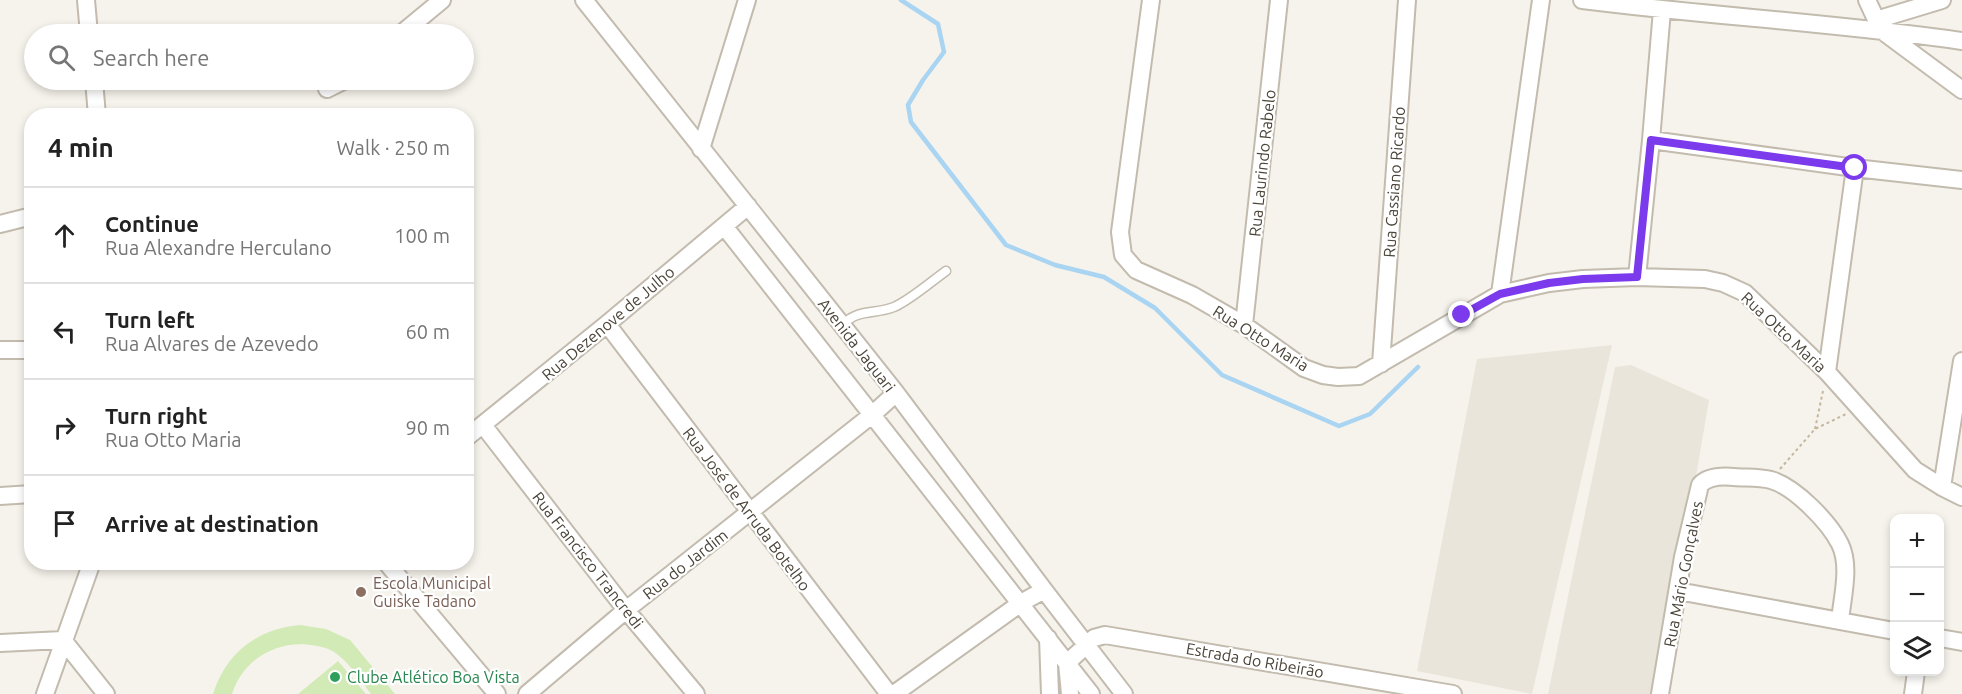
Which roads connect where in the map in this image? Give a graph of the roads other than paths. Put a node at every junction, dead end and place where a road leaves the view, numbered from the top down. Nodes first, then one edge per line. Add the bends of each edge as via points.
1 (86, 0) edge
2 (442, 0) edge
3 (584, 0) edge
4 (747, 0) edge
5 (1151, 0) edge
6 (1280, 0) edge
7 (1407, 0) edge
8 (1541, 0) edge
9 (1582, 0) edge
10 (1867, 0) edge
11 (1942, 0) edge
12 (1662, 10) junction
13 (88, 24) edge
14 (413, 24) edge
15 (1878, 25) junction
16 (1962, 41) edge
17 (95, 90) edge
18 (1962, 90) edge
19 (96, 108) edge
20 (1651, 140) junction
21 (701, 149) junction
22 (1855, 168) junction
23 (1962, 180) edge
24 (747, 206) junction
25 (24, 218) edge
26 (0, 224) edge
27 (724, 226) junction
28 (946, 271) dead end
29 (1637, 277) junction
30 (1500, 294) junction
31 (607, 324) junction
32 (842, 325) junction
33 (1244, 325) junction
34 (24, 350) edge
35 (0, 351) edge
36 (1962, 361) edge
37 (1382, 364) junction
38 (1827, 372) junction
39 (896, 393) junction
40 (873, 414) junction
41 (483, 425) junction
42 (474, 432) edge
43 (1942, 487) junction
44 (24, 494) edge
45 (0, 496) edge
46 (1962, 497) edge
47 (749, 512) junction
48 (89, 570) edge
49 (393, 570) edge
50 (1044, 590) junction
51 (1678, 591) junction
52 (1020, 603) junction
53 (626, 610) junction
54 (1840, 621) junction
55 (1890, 630) edge
56 (1048, 638) junction
57 (1944, 639) edge
58 (63, 640) junction
59 (1962, 642) edge
60 (0, 643) edge
61 (1086, 644) junction
62 (1067, 663) junction
63 (1915, 676) edge
64 (45, 694) edge
65 (106, 694) edge
66 (497, 694) edge
67 (527, 694) edge
68 (696, 694) edge
69 (889, 694) edge
70 (894, 694) edge
71 (1050, 694) edge
72 (1070, 694) edge
73 (1091, 694) edge
74 (1125, 694) edge
75 (1453, 694) edge
76 (1660, 694) edge
77 (1913, 694) edge

1 - 13 street
2 - 14 street
3 - 21 street, Avenida Jaguari
4 - 21 street
5 - 33 street, Rua Otto Maria via 1121,246 1128,263 1136,270 1192,295
6 - 33 street, Rua Laurindo Rabelo
7 - 37 street, Rua Cassiano Ricardo
8 - 30 street
9 - 12 street
10 - 15 street
11 - 15 street
12 - 15 street
12 - 20 street
15 - 16 street
15 - 18 street
17 - 19 street
20 - 22 street
20 - 29 street
21 - 24 street, Avenida Jaguari
22 - 23 street
22 - 38 street
24 - 27 street, Rua Dezenove de Julho
24 - 32 street, Avenida Jaguari
25 - 26 street
27 - 31 street, Rua Dezenove de Julho
27 - 40 street, Avenida Jaguari
28 - 32 lane via 896,306 861,312
29 - 30 street, Rua Otto Maria via 1560,281
29 - 38 street, Rua Otto Maria via 1705,279 1745,293
30 - 37 street, Rua Otto Maria
31 - 41 street, Rua Dezenove de Julho
31 - 47 street, Rua José de Arruda Botelho
32 - 39 street, Avenida Jaguari
33 - 37 street, Rua Otto Maria via 1304,368 1323,375 1359,376
34 - 35 street
36 - 43 street
38 - 43 street, Rua Otto Maria via 1915,470
39 - 40 street, Rua do Jardim
39 - 50 street, Avenida Jaguari
40 - 47 street, Rua do Jardim
40 - 52 street, Avenida Jaguari
41 - 42 street, Rua Dezenove de Julho
41 - 53 street, Rua Francisco Trancredi
43 - 46 street, Rua Otto Maria
44 - 45 street
47 - 53 street, Rua do Jardim
47 - 69 street, Rua José de Arruda Botelho
48 - 58 street
49 - 66 street
50 - 52 street
50 - 61 street, Avenida Jaguari
51 - 54 street
51 - 54 street, Rua Mário Gonçalves via 1700,485 1710,478 1728,476 1770,480 1791,489 1807,503 1840,543 1845,564
51 - 76 street, Rua Mário Gonçalves
52 - 56 street, Avenida Jaguari
52 - 70 street
53 - 67 street, Rua do Jardim
53 - 68 street, Rua Francisco Trancredi
54 - 55 street
56 - 62 street, Avenida Jaguari
56 - 71 street
57 - 59 street
58 - 60 street
58 - 64 street
58 - 65 street
61 - 62 street, Estrada do Ribeirão
61 - 74 street, Avenida Jaguari
61 - 75 street, Estrada do Ribeirão via 1094,638 1112,635
62 - 72 street
62 - 73 street, Avenida Jaguari
63 - 77 street

